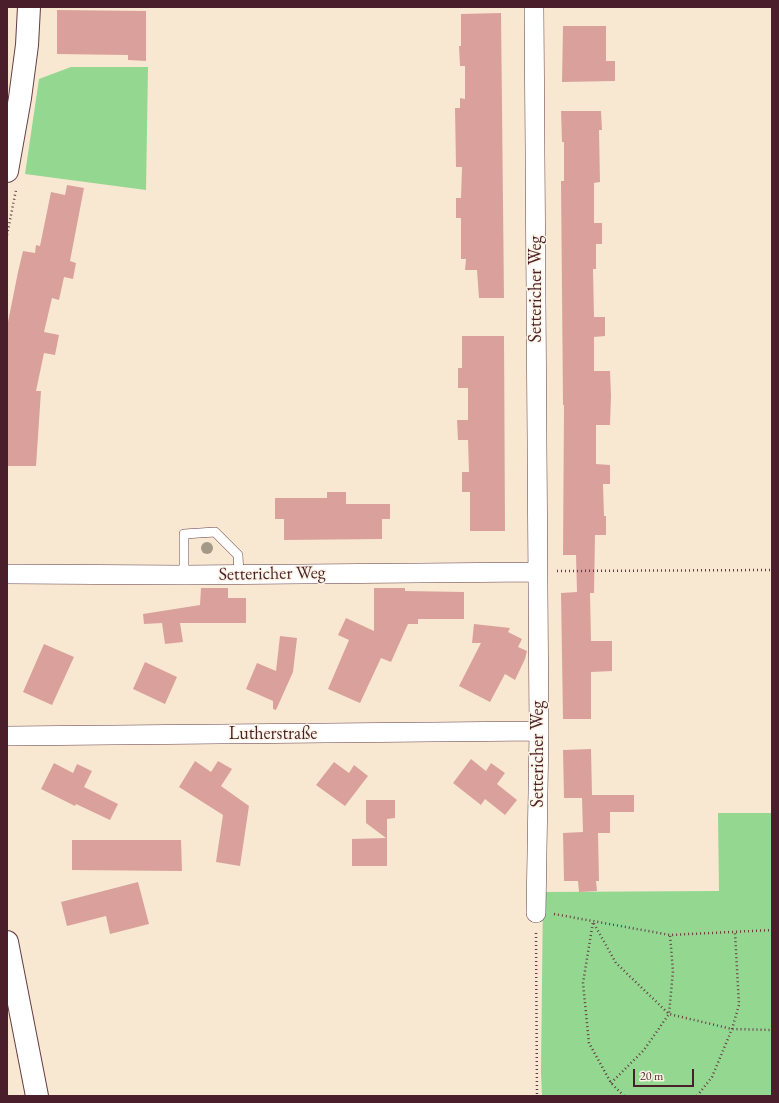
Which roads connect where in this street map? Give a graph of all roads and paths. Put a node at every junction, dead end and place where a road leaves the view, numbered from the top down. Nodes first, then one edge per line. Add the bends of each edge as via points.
1 (29, 7) edge
2 (534, 7) edge
3 (7, 171) edge
4 (772, 570) edge
5 (537, 572) junction
6 (7, 574) edge
7 (184, 575) junction
8 (239, 575) junction
9 (539, 731) junction
10 (7, 736) edge
11 (536, 913) junction
12 (593, 922) junction
13 (772, 930) edge
14 (735, 932) junction
15 (670, 936) junction
16 (7, 942) edge
17 (669, 1014) junction
18 (732, 1029) junction
19 (772, 1030) edge
20 (610, 1083) junction
21 (37, 1096) edge
22 (537, 1096) edge
23 (624, 1096) edge
24 (697, 1096) edge

1 - 3 street via 22,83
2 - 5 street, Settericher Weg
4 - 5 path
5 - 8 street, Settericher Weg
5 - 9 street, Settericher Weg
6 - 7 street, Settericher Weg
7 - 8 street, Settericher Weg
7 - 8 lane via 184,534 215,532 238,555
9 - 10 street, Lutherstraße
9 - 11 street, Settericher Weg
11 - 12 path
11 - 22 path
12 - 15 path
12 - 17 path via 616,963
12 - 20 path via 584,983 589,1043
13 - 14 path
14 - 15 path
14 - 18 path via 739,1005
15 - 17 path via 674,971
16 - 21 street
17 - 18 path
17 - 20 path via 644,1050
18 - 19 path
18 - 24 path via 712,1077
20 - 23 path

